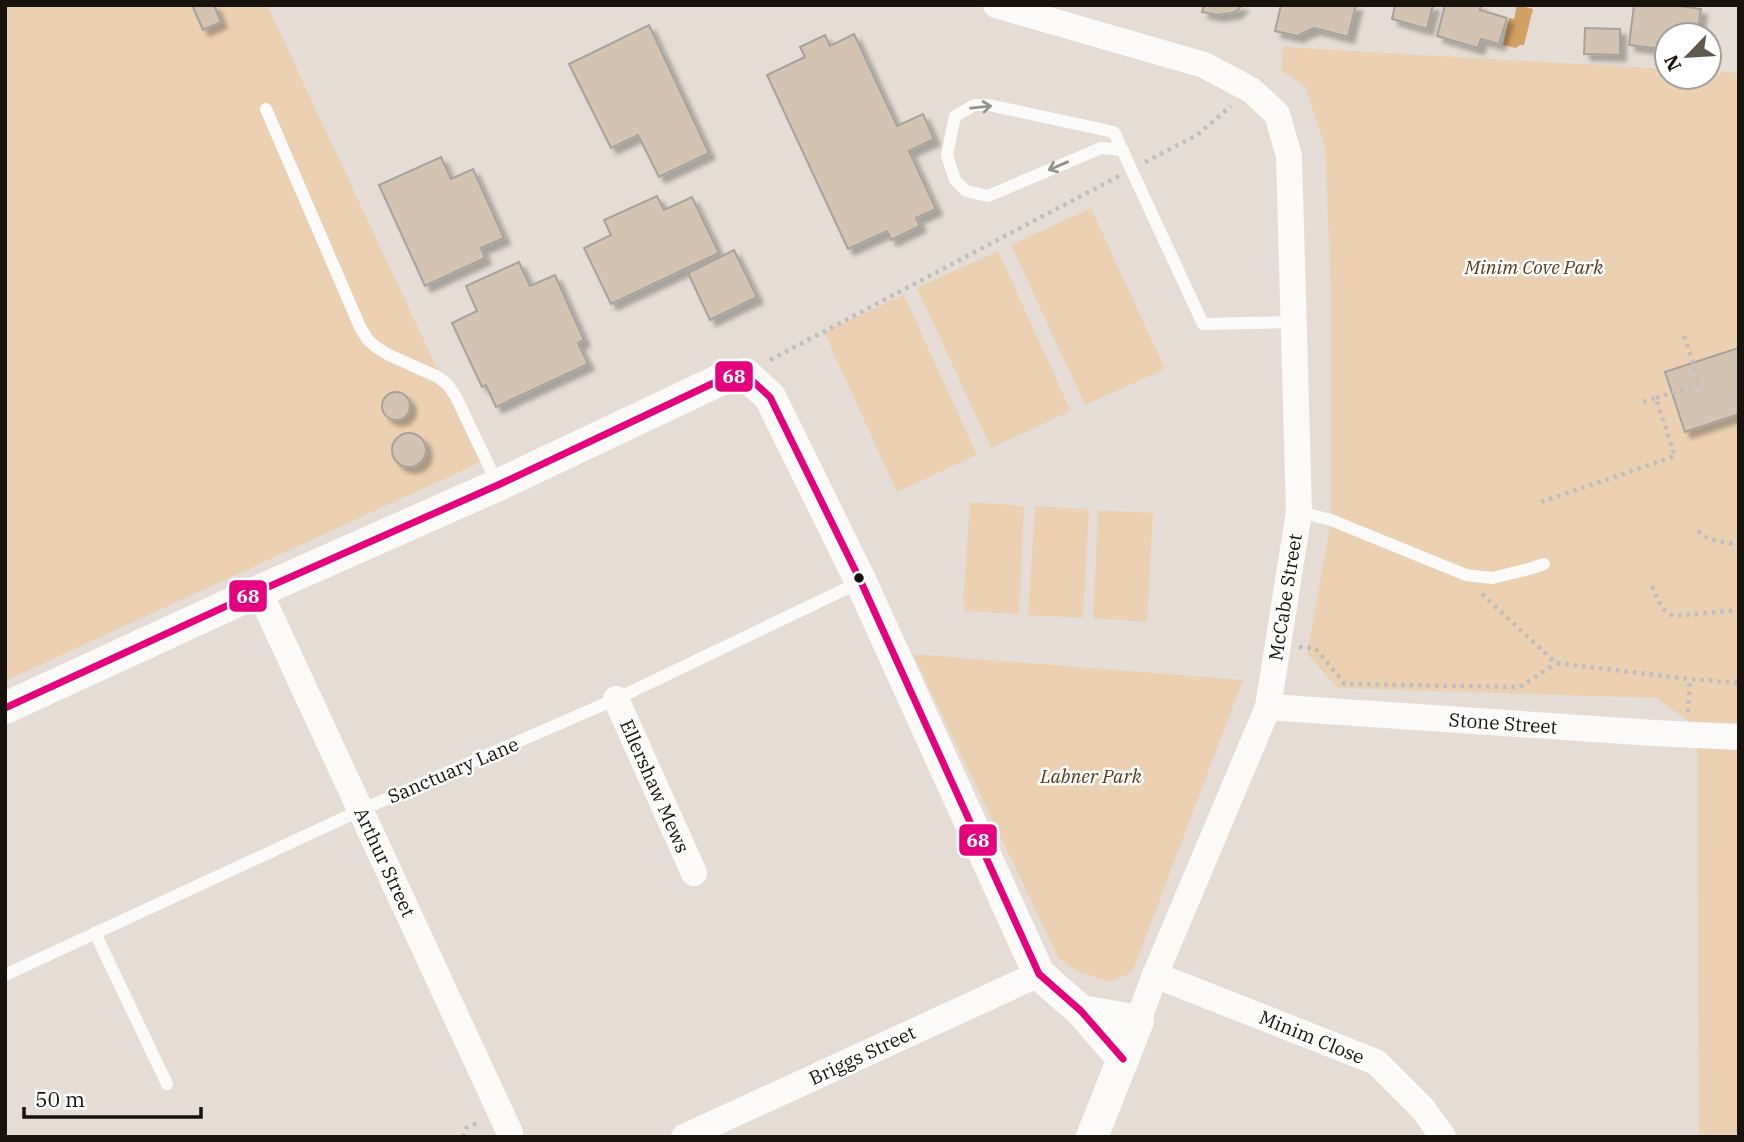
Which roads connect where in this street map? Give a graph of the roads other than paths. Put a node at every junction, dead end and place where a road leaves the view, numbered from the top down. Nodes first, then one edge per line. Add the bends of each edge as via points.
1 (996, 5) edge
2 (265, 109) dead end
3 (1123, 150) junction
4 (1294, 323) junction
5 (498, 485) junction
6 (1299, 512) junction
7 (1544, 564) dead end
8 (861, 582) junction
9 (259, 591) junction
10 (616, 699) junction
11 (1268, 707) junction
12 (5, 708) edge
13 (1739, 737) edge
14 (361, 810) junction
15 (694, 873) dead end
16 (95, 933) junction
17 (1039, 974) junction
18 (5, 975) edge
19 (1155, 975) junction
20 (1081, 1011) junction
21 (1138, 1021) junction
22 (1123, 1059) junction
23 (167, 1084) dead end
24 (510, 1133) dead end
25 (684, 1137) edge
26 (1092, 1137) edge
27 (1443, 1137) edge

1 - 4 street, McCabe Street via 1203,65 1251,90 1277,114 1289,156
2 - 5 lane via 368,340 447,385
3 -> 3 lane via 1101,148 988,196 966,191 956,180 947,155 955,116 975,105 1114,132
3 - 4 lane via 1203,324
4 - 6 street, McCabe Street
5 - 8 street via 722,379 745,374 769,397
5 - 9 street
6 - 7 lane via 1331,520 1466,575 1492,578
6 - 11 street, McCabe Street
8 - 10 lane, Sanctuary Lane
8 - 17 street
9 - 12 street
9 - 14 street, Arthur Street
10 - 14 lane, Sanctuary Lane
10 - 15 street, Ellershaw Mews
11 - 13 street, Stone Street
11 - 19 street, McCabe Street
14 - 16 lane, Sanctuary Lane
14 - 24 street, Arthur Street
16 - 18 lane, Sanctuary Lane
16 - 23 lane
17 - 20 street
17 - 25 street, Briggs Street
19 - 21 street, McCabe Street
19 - 27 street, Minim Close via 1376,1062 1423,1109
20 - 21 street
20 - 22 street
21 - 22 street, McCabe Street
22 - 26 street, McCabe Street

